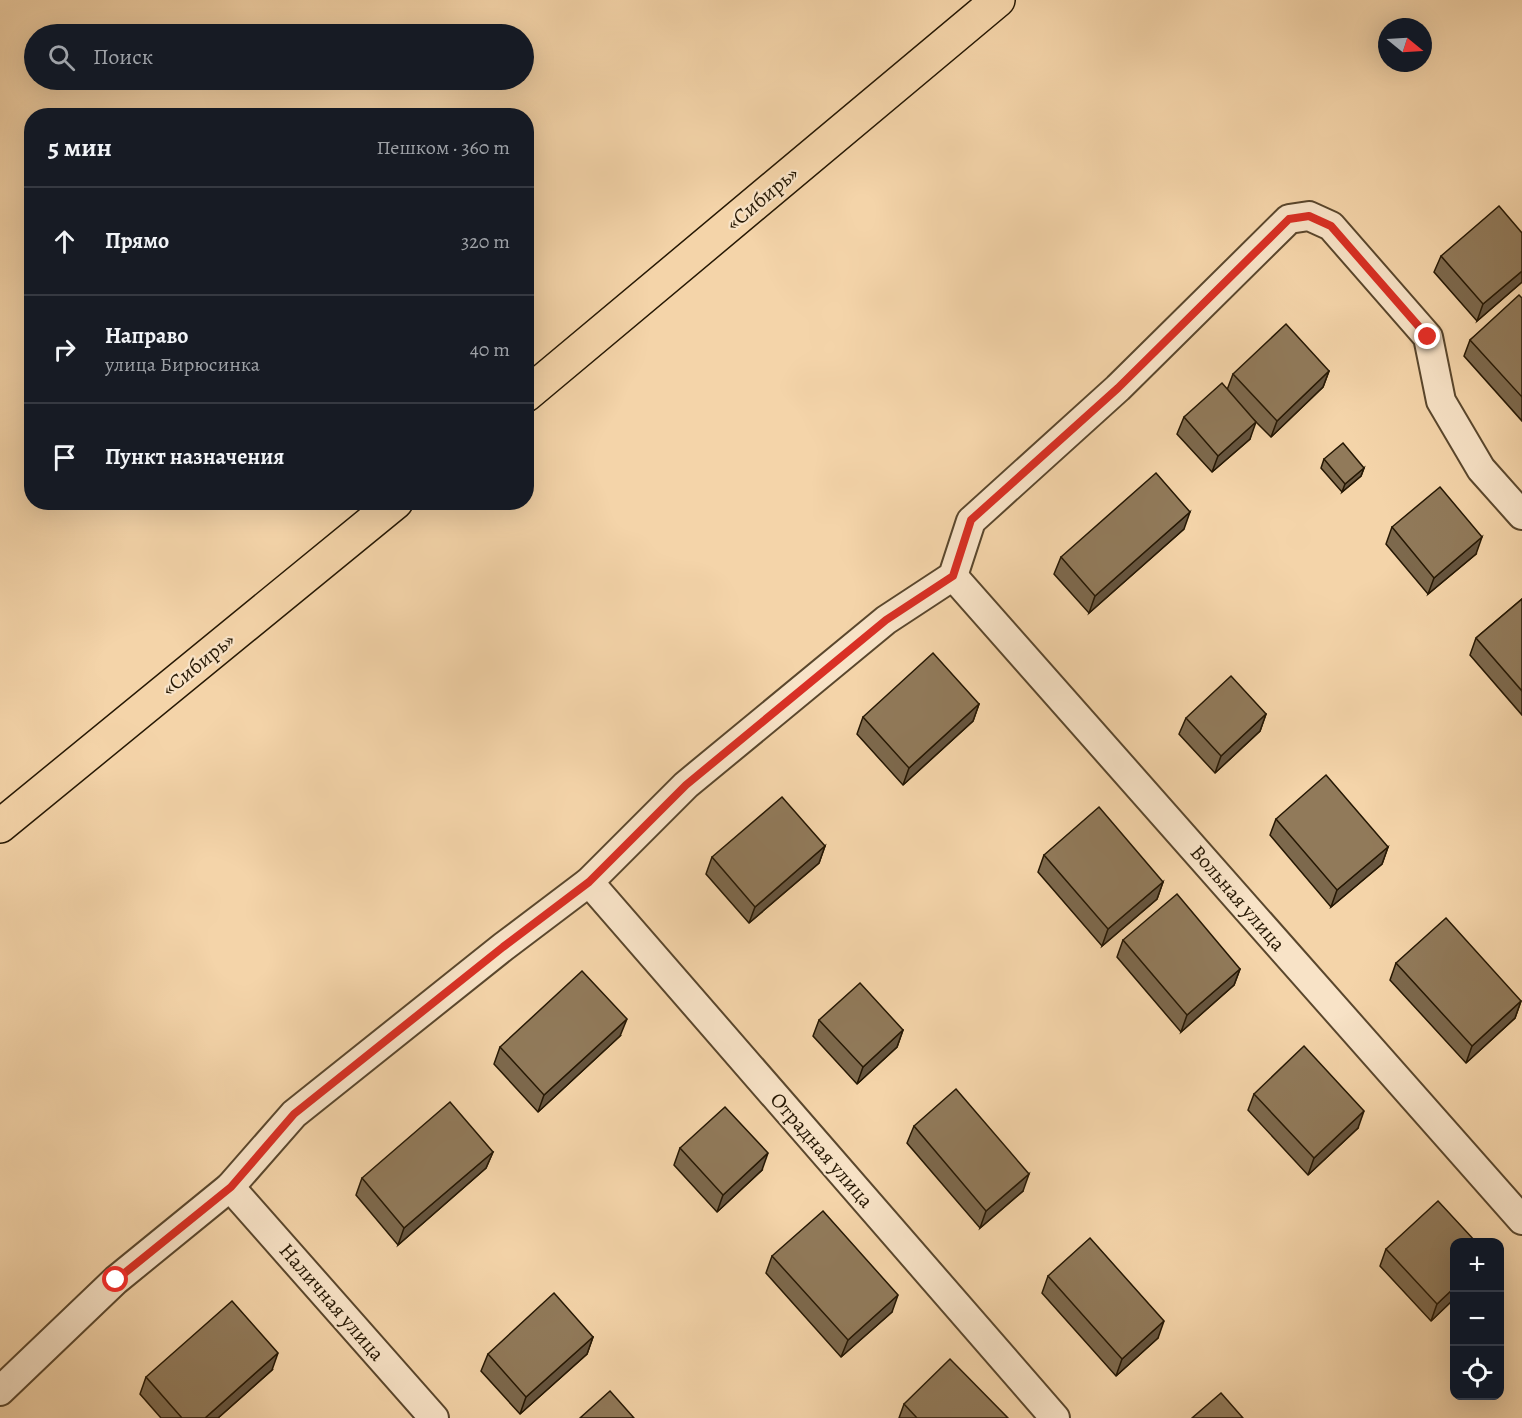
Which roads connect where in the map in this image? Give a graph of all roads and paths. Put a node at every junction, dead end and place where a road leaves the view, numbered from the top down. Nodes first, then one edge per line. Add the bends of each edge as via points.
1 (998, 0) edge
2 (534, 388) edge
3 (386, 510) edge
4 (1522, 515) edge
5 (953, 576) junction
6 (0, 826) edge
7 (589, 882) junction
8 (231, 1187) junction
9 (1522, 1220) edge
10 (0, 1390) edge
11 (434, 1418) edge
12 (1055, 1418) edge

1 - 2 highway, «Сибирь»
3 - 6 highway, «Сибирь»
4 - 5 street via 1481,469 1441,401 1428,337 1331,226 1309,216 1289,219 1118,388 971,520
5 - 7 street via 886,620 686,785
5 - 9 street, Вольная улица
7 - 8 street via 294,1114
7 - 12 street, Отрадная улица
8 - 10 street via 116,1280
8 - 11 street, Наличная улица

